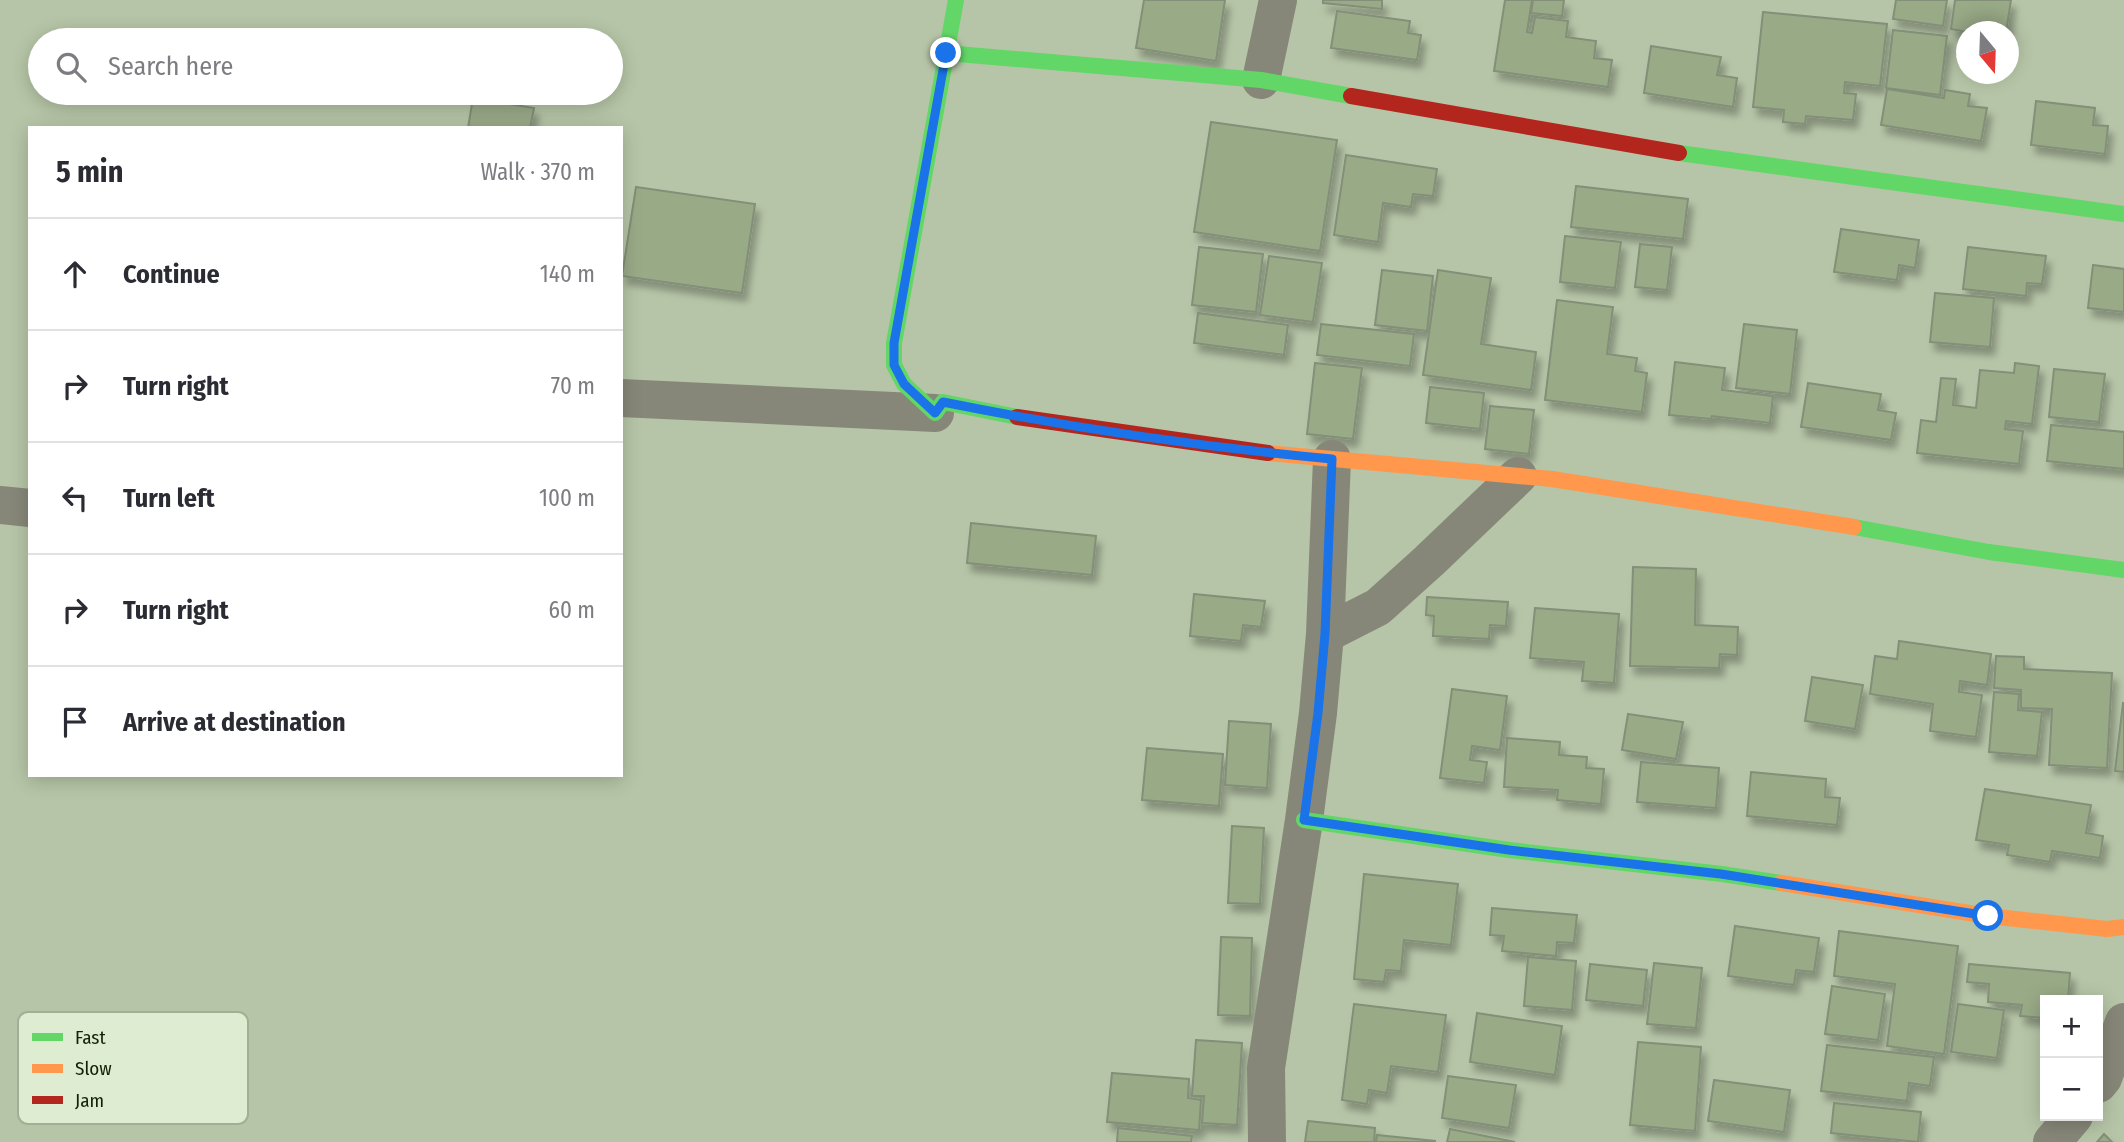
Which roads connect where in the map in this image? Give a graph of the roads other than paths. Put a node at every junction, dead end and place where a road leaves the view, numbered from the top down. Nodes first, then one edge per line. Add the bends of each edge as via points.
1 (956, 0) edge
2 (1278, 0) edge
3 (946, 53) junction
4 (1261, 80) junction
5 (2124, 214) edge
6 (623, 398) edge
7 (935, 413) junction
8 (1332, 459) junction
9 (1518, 476) junction
10 (0, 505) edge
11 (28, 508) edge
12 (2124, 570) edge
13 (1325, 634) junction
14 (1304, 820) junction
15 (2124, 927) edge
16 (2124, 1023) edge
17 (2103, 1078) edge
18 (2070, 1121) edge
19 (1267, 1142) edge
20 (2052, 1142) edge

1 - 3 street
2 - 4 street
3 - 4 street
3 - 7 street via 894,343 894,365 904,384
4 - 5 street via 1639,147
6 - 7 street
7 - 8 street via 943,402 1036,421
8 - 9 street
8 - 13 street
9 - 12 street
9 - 13 street via 1378,607
10 - 11 street
13 - 14 street
14 - 15 street via 1721,874 1988,916
14 - 19 street via 1266,1068
16 - 17 street
18 - 20 street

